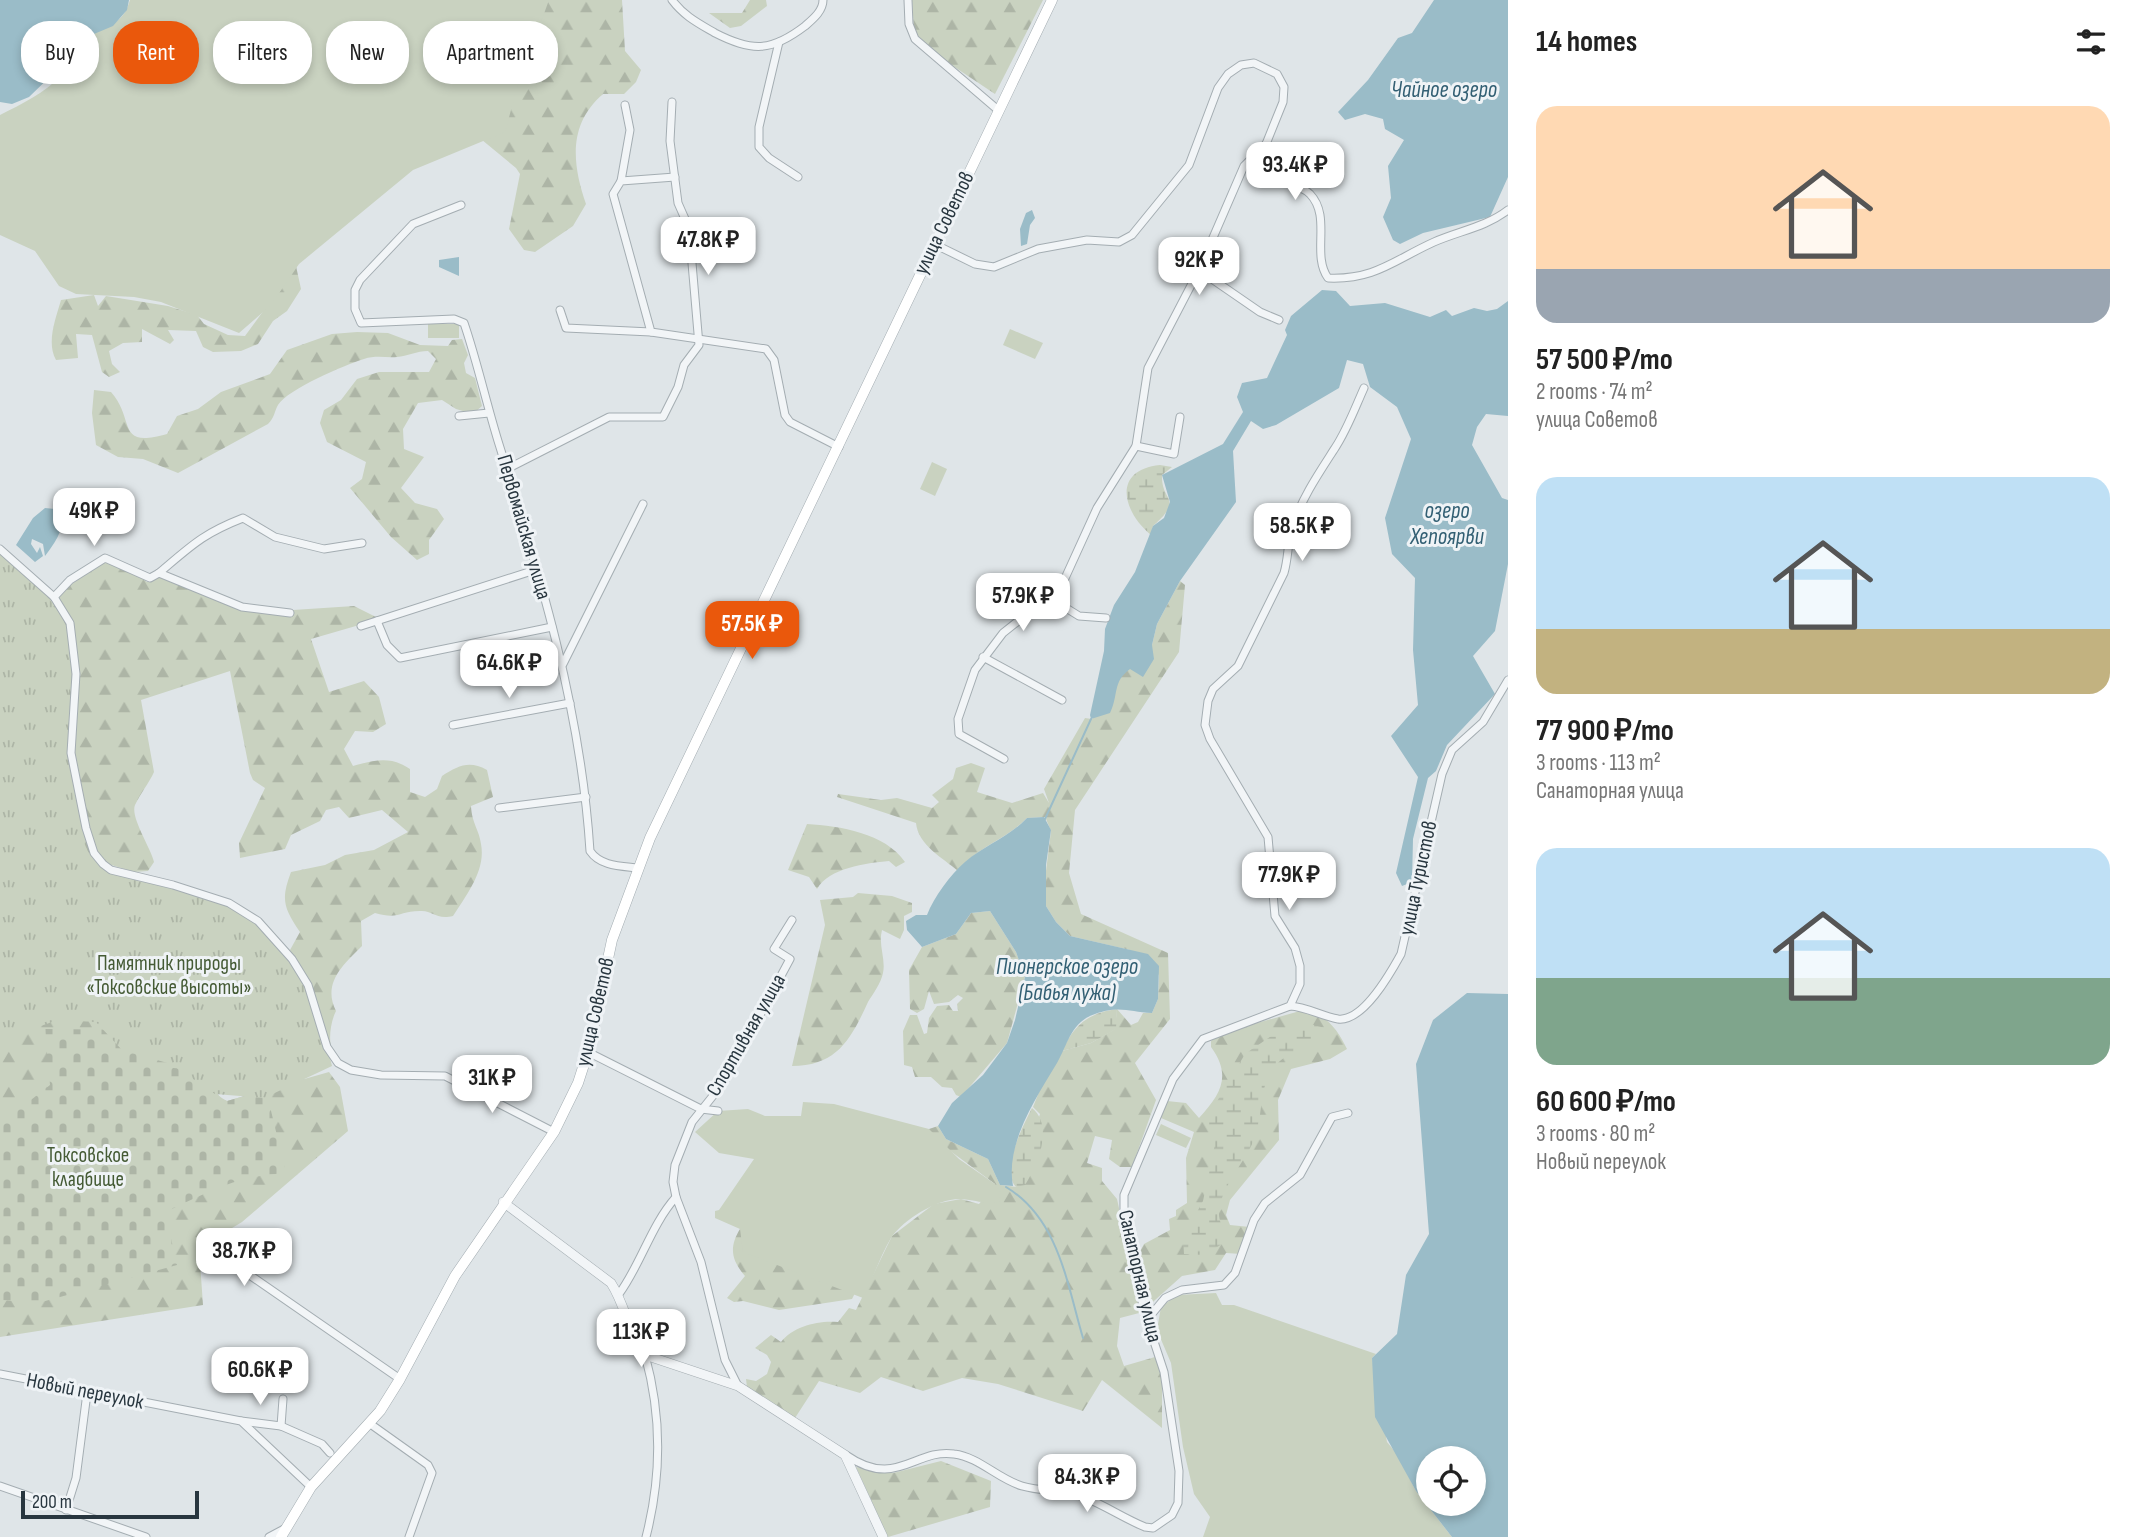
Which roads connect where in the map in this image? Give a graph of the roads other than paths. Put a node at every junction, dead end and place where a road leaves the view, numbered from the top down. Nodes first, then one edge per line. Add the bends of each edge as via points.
1 (672, 0) edge
2 (823, 0) edge
3 (908, 0) edge
4 (1052, 0) edge
5 (779, 42) junction
6 (672, 102) dead end
7 (625, 105) dead end
8 (998, 110) junction
9 (1266, 144) junction
10 (675, 177) junction
11 (798, 177) dead end
12 (621, 181) junction
13 (461, 205) dead end
14 (1508, 210) edge
15 (934, 244) junction
16 (1199, 270) junction
17 (560, 310) dead end
18 (1279, 320) dead end
19 (651, 332) junction
20 (699, 337) junction
21 (1364, 388) dead end
22 (489, 413) junction
23 (459, 416) dead end
24 (1180, 417) dead end
25 (1136, 446) junction
26 (839, 447) junction
27 (507, 469) junction
28 (643, 504) dead end
29 (362, 543) dead end
30 (0, 549) edge
31 (538, 569) junction
32 (159, 573) junction
33 (54, 597) junction
34 (1050, 598) junction
35 (289, 613) dead end
36 (1106, 618) dead end
37 (377, 621) junction
38 (361, 626) dead end
39 (552, 627) junction
40 (983, 657) junction
41 (563, 664) junction
42 (1508, 680) edge
43 (1062, 700) dead end
44 (570, 703) junction
45 (453, 725) dead end
46 (1004, 758) dead end
47 (586, 797) junction
48 (499, 808) dead end
49 (637, 868) junction
50 (792, 920) dead end
51 (1290, 1006) junction
52 (588, 1052) junction
53 (701, 1109) junction
54 (718, 1111) dead end
55 (1348, 1113) dead end
56 (554, 1132) junction
57 (676, 1197) junction
58 (503, 1202) junction
59 (237, 1263) dead end
60 (619, 1294) junction
61 (1146, 1321) junction
62 (645, 1355) junction
63 (0, 1374) edge
64 (400, 1379) junction
65 (738, 1386) junction
66 (86, 1393) junction
67 (283, 1399) dead end
68 (241, 1421) junction
69 (369, 1423) junction
70 (281, 1426) junction
71 (330, 1453) dead end
72 (845, 1455) junction
73 (0, 1486) edge
74 (311, 1487) junction
75 (66, 1510) junction
76 (283, 1533) edge
77 (413, 1535) edge
78 (146, 1537) edge
79 (269, 1537) edge
80 (646, 1537) edge
81 (883, 1537) edge

1 - 5 street via 697,24 731,42 753,48
2 - 5 street via 817,14
3 - 8 street via 915,39
4 - 8 main road, улица Советов
5 - 11 street via 759,127 759,147
6 - 10 street
7 - 12 street via 630,130
8 - 15 main road, улица Советов
9 - 14 street via 1270,176 1307,191 1319,209 1328,278 1367,276
9 - 15 street via 1283,102 1284,87 1277,74 1264,67 1241,65 1218,88 1189,165 1132,235 1119,242 1087,240 1038,249 993,267 975,264
9 - 16 street via 1244,166
10 - 12 street
10 - 20 street via 678,203 690,228
12 - 19 street via 613,194
13 - 22 street, Первомайская улица via 413,224 357,285 355,309 361,323 454,319 464,323
15 - 26 main road, улица Советов
16 - 18 street
16 - 25 street via 1148,368
17 - 19 street via 565,328
19 - 20 street
20 - 26 street via 761,346 770,352 790,422
20 - 27 street via 663,417 609,416
21 - 51 street via 1303,501 1287,543 1284,573 1238,666 1213,689 1205,725 1268,837 1275,916 1295,948 1300,966 1300,984
22 - 23 street
22 - 27 street, Первомайская улица
24 - 25 street via 1174,454
25 - 34 street via 1097,508 1061,587
26 - 49 main road, улица Советов
27 - 31 street, Первомайская улица
28 - 41 street
29 - 32 street via 324,549 275,537 243,518 188,546
30 - 33 street
31 - 37 street
31 - 39 street, Первомайская улица
32 - 33 street via 150,578 105,558 70,580
32 - 35 street via 242,607
33 - 56 street via 70,623 74,641 71,753 86,828 103,864 229,903 258,921 302,974 327,1047 338,1063 382,1075 446,1076
34 - 36 street via 1079,616
34 - 40 street via 1013,623
37 - 38 street
37 - 39 street via 387,645 400,658
39 - 41 street, Первомайская улица
40 - 43 street
40 - 46 street via 958,719 958,730 963,738
41 - 44 street, Первомайская улица
42 - 51 street, улица Туристов via 1483,722 1452,750 1437,792 1401,954 1392,970 1360,1013 1350,1017 1340,1019
44 - 45 street
44 - 47 street, Первомайская улица
47 - 48 street
47 - 49 street, Первомайская улица via 590,851 596,859
49 - 52 main road, улица Советов via 606,964
50 - 53 street, Спортивная улица via 774,949 790,959 724,1082
51 - 61 street, Санаторная улица via 1206,1037 1173,1079 1122,1207 1135,1251
52 - 53 street
52 - 56 main road, улица Советов
53 - 54 street
53 - 57 street, Спортивная улица via 675,1165
55 - 61 street via 1332,1117 1300,1175 1265,1203 1254,1220 1236,1273 1224,1285 1182,1290 1165,1298
56 - 58 main road, улица Советов
57 - 60 street
57 - 65 street via 701,1262 725,1360
58 - 60 street via 592,1266
58 - 64 main road, улица Советов via 449,1286
59 - 64 street
60 - 62 street via 635,1342
61 - 72 street, Санаторная улица via 1164,1372 1181,1488 1172,1515 1153,1528 1086,1497 1023,1486 957,1454 941,1453 886,1469 857,1463
62 - 65 street, Санаторная улица
62 - 80 street via 657,1400 658,1443 657,1482
63 - 66 street, Новый переулок
64 - 69 main road, улица Советов
65 - 72 street, Санаторная улица
66 - 68 street, Новый переулок
66 - 75 street via 76,1478
67 - 70 street
68 - 70 street, Новый переулок
68 - 74 street
69 - 74 main road, улица Советов
69 - 77 street via 428,1465 432,1473
70 - 71 street, Новый переулок via 322,1444
72 - 81 street
73 - 75 street
74 - 76 main road, улица Советов
75 - 78 street
76 - 79 street

